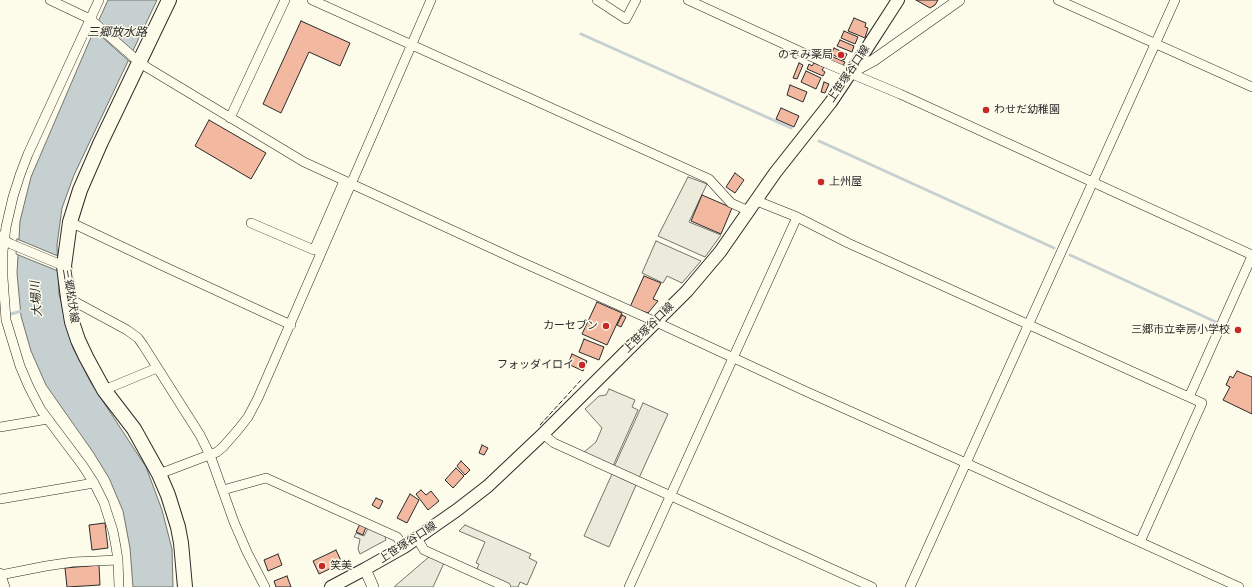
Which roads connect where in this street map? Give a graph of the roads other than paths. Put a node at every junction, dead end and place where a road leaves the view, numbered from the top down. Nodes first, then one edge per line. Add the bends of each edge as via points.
1 (50, 0) edge
2 (99, 0) edge
3 (169, 0) edge
4 (285, 0) edge
5 (312, 0) edge
6 (431, 0) edge
7 (597, 0) edge
8 (636, 0) edge
9 (688, 0) edge
10 (898, 0) edge
11 (959, 0) edge
12 (1058, 0) edge
13 (1175, 0) edge
14 (93, 21) junction
15 (1155, 43) junction
16 (412, 44) junction
17 (136, 59) junction
18 (850, 73) junction
19 (1252, 87) edge
20 (230, 118) junction
21 (348, 183) junction
22 (1093, 183) junction
23 (757, 201) junction
24 (749, 211) junction
25 (797, 217) junction
26 (70, 222) junction
27 (251, 222) dead end
28 (0, 228) edge
29 (324, 236) junction
30 (8, 241) junction
31 (1252, 256) edge
32 (62, 265) junction
33 (68, 298) junction
34 (3, 322) edge
35 (656, 322) junction
36 (1029, 324) junction
37 (291, 325) junction
38 (733, 358) junction
39 (157, 368) junction
40 (104, 390) junction
41 (1189, 397) junction
42 (48, 419) junction
43 (0, 427) edge
44 (543, 434) junction
45 (210, 455) junction
46 (966, 463) junction
47 (159, 474) junction
48 (94, 483) junction
49 (223, 490) junction
50 (670, 495) junction
51 (0, 499) edge
52 (417, 538) junction
53 (1140, 542) junction
54 (404, 547) junction
55 (118, 560) junction
56 (365, 569) junction
57 (0, 574) edge
58 (5, 587) edge
59 (119, 587) edge
60 (185, 587) edge
61 (265, 587) edge
62 (331, 587) edge
63 (373, 587) edge
64 (506, 587) edge
65 (628, 587) edge
66 (872, 587) edge
67 (910, 587) edge
68 (1239, 587) edge

1 - 14 street
2 - 14 street
3 - 17 main road, 三郷松伏線
4 - 20 street
5 - 16 street
6 - 16 street
7 - 8 street via 626,19
9 - 18 street
10 - 18 main road, 上笹塚谷口線
11 - 18 street via 874,60
12 - 15 street
13 - 15 street
14 - 17 street
14 - 30 street via 28,154 13,197
15 - 19 street
15 - 22 street
16 - 21 street
16 - 24 street via 709,179 731,203
17 - 20 street
17 - 26 main road, 三郷松伏線 via 90,164
18 - 22 street
18 - 23 main road, 上笹塚谷口線
20 - 21 street via 304,162
21 - 29 street
21 - 35 street
22 - 31 street
22 - 36 street
23 - 24 main road, 上笹塚谷口線
23 - 25 street
24 - 35 main road, 上笹塚谷口線 via 720,252
25 - 36 street via 848,243
25 - 38 street
26 - 32 main road, 三郷松伏線
26 - 37 street
27 - 29 street via 314,250
28 - 30 street
29 - 37 street
30 - 32 street
30 - 34 street via 3,278
31 - 41 street
32 - 33 main road, 三郷松伏線
33 - 39 street via 138,338
33 - 40 main road, 三郷松伏線 via 78,340
34 - 42 street via 29,387
35 - 38 street
35 - 44 main road, 上笹塚谷口線
36 - 41 street
36 - 46 street
37 - 45 street via 248,417 224,447
38 - 46 street
38 - 50 street
39 - 40 street
39 - 45 street
40 - 47 main road, 三郷松伏線 via 134,429
41 - 53 street via 1202,403
42 - 43 street
42 - 48 street
44 - 50 street via 554,443
44 - 52 main road, 上笹塚谷口線 via 488,486
45 - 47 street
45 - 49 street
46 - 53 street
46 - 67 street
47 - 60 main road, 三郷松伏線 via 178,527
48 - 51 street
48 - 55 street via 113,531
49 - 54 street via 266,478 397,537
49 - 61 street via 247,552
50 - 65 street
50 - 66 street
52 - 54 main road, 上笹塚谷口線
52 - 64 street via 424,550
53 - 68 street
54 - 56 main road, 上笹塚谷口線
55 - 57 street via 73,562
55 - 59 street
56 - 62 main road, 上笹塚谷口線
56 - 63 street
57 - 58 street

